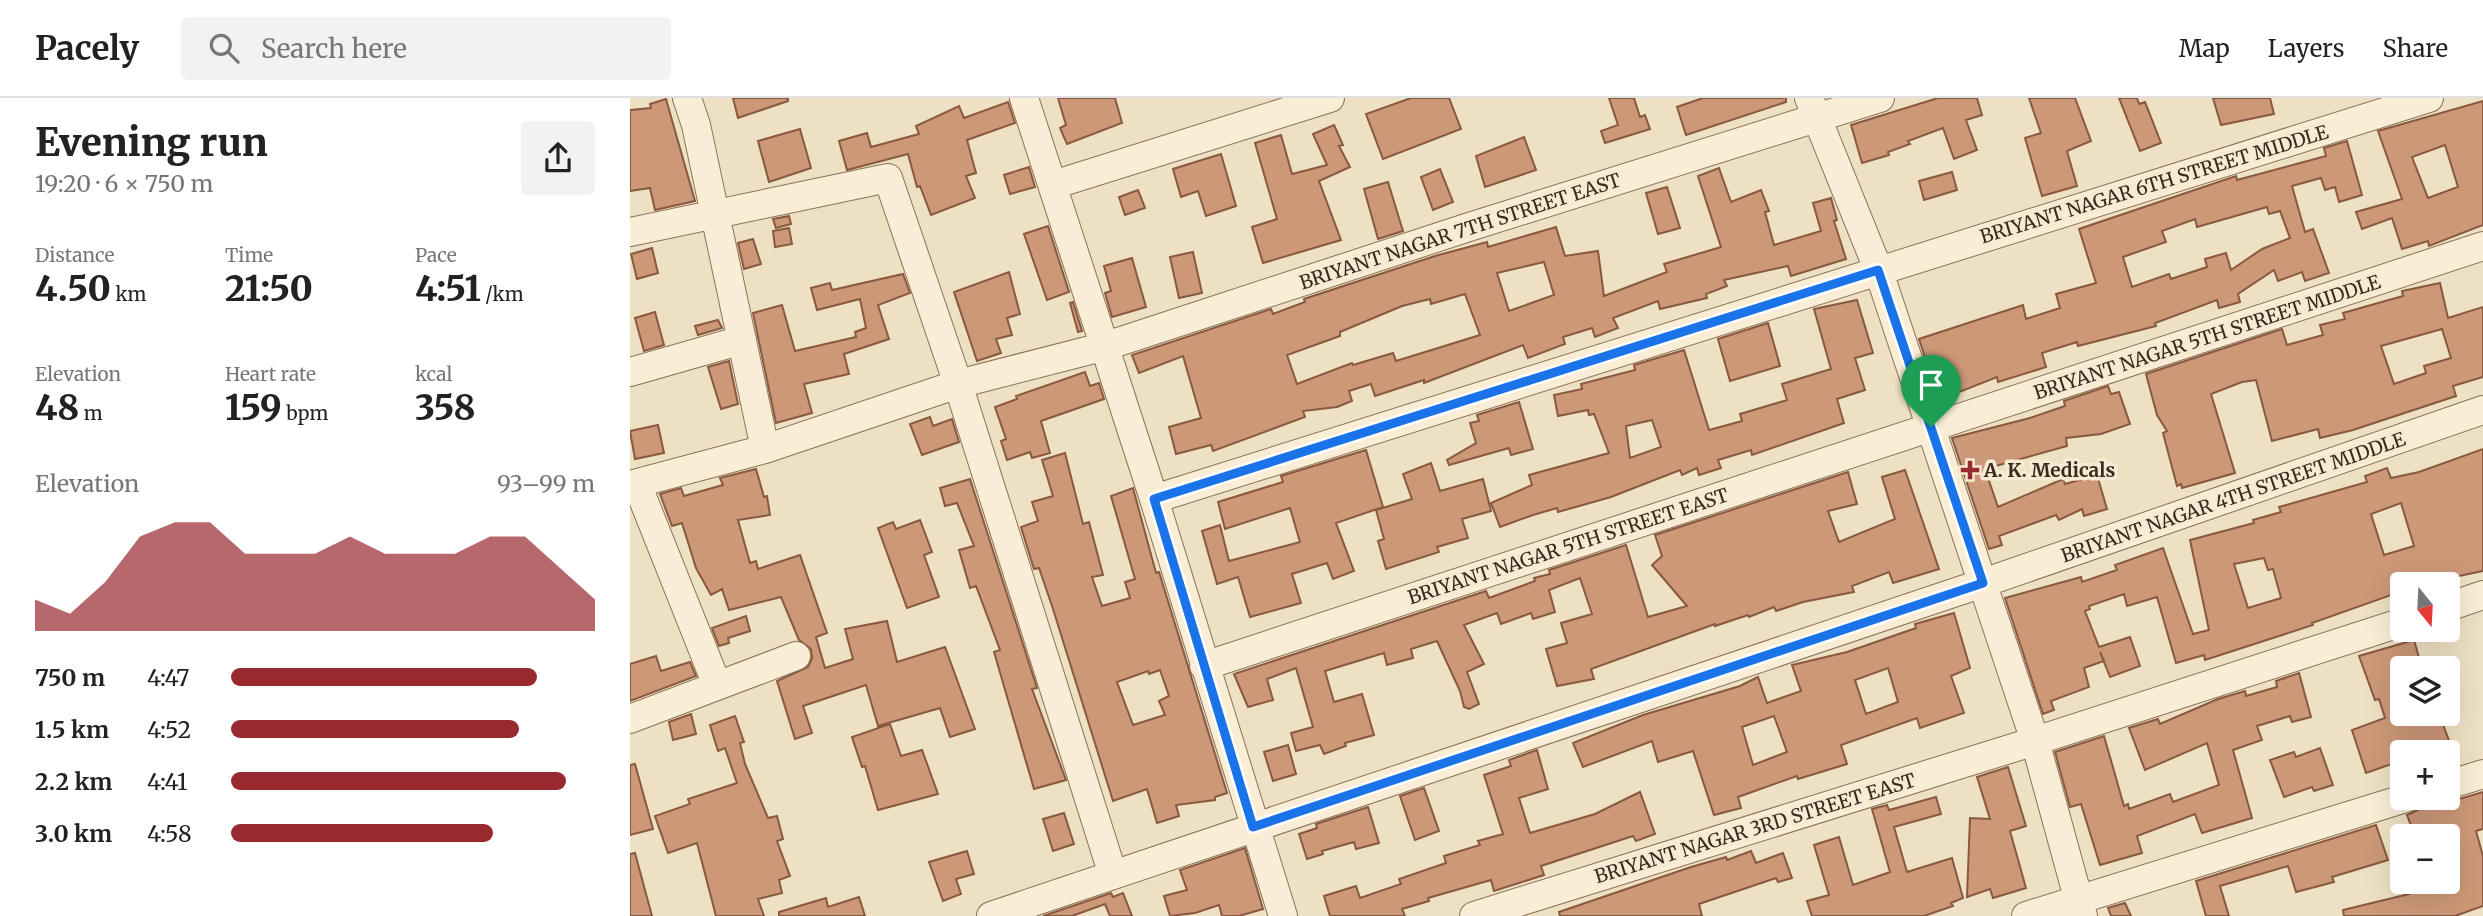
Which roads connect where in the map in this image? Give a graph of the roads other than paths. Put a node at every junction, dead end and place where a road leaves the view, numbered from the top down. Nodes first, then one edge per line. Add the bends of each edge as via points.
1 (687, 98) edge
2 (1024, 98) edge
3 (1330, 98) edge
4 (1880, 98) edge
5 (2429, 98) edge
6 (1812, 108) edge
7 (1053, 185) junction
8 (713, 213) junction
9 (630, 232) edge
10 (2483, 246) edge
11 (1878, 270) junction
12 (742, 340) junction
13 (1106, 346) junction
14 (630, 372) edge
15 (958, 384) junction
16 (2483, 410) edge
17 (1931, 427) junction
18 (765, 449) junction
19 (633, 484) edge
20 (1154, 499) junction
21 (1983, 583) junction
22 (2483, 596) edge
23 (2460, 603) edge
24 (2390, 626) edge
25 (796, 656) dead end
26 (1205, 666) junction
27 (717, 685) junction
28 (630, 719) edge
29 (2035, 741) junction
30 (2483, 774) edge
31 (2460, 781) edge
32 (2390, 803) edge
33 (1253, 827) junction
34 (1113, 875) junction
35 (2081, 908) edge
36 (991, 916) edge
37 (1283, 916) edge
38 (1475, 916) edge
39 (2026, 916) edge

1 - 8 street
2 - 7 street
3 - 7 street
4 - 6 street, BRIYANT NAGAR 7TH STREET EAST
5 - 11 street, BRIYANT NAGAR 6TH STREET MIDDLE
6 - 11 street
6 - 13 street, BRIYANT NAGAR 7TH STREET EAST
7 - 13 street
8 - 9 street
8 - 12 street
8 - 15 street via 888,178
10 - 17 street, BRIYANT NAGAR 5TH STREET MIDDLE
11 - 17 street
11 - 20 street, BRIYANT NAGAR 6TH STREET MIDDLE
12 - 14 street
12 - 18 street
13 - 15 street, BRIYANT NAGAR 7TH STREET EAST
13 - 20 street
15 - 18 street, BRIYANT NAGAR 7TH STREET EAST
15 - 34 street
16 - 21 street, BRIYANT NAGAR 4TH STREET MIDDLE
17 - 21 street
17 - 26 street, BRIYANT NAGAR 5TH STREET EAST
18 - 19 street, BRIYANT NAGAR 7TH STREET EAST
19 - 27 street
20 - 26 street
21 - 29 street
21 - 33 street, BRIYANT NAGAR 4TH STREET MIDDLE
22 - 23 street
24 - 29 street, BRIYANT NAGAR 3RD STREET EAST
25 - 27 street
26 - 33 street
27 - 28 street
29 - 35 street
29 - 38 street, BRIYANT NAGAR 3RD STREET EAST
30 - 31 street
32 - 35 street
33 - 34 street, BRIYANT NAGAR 4TH STREET MIDDLE
33 - 37 street
34 - 36 street, BRIYANT NAGAR 4TH STREET MIDDLE
35 - 39 street

